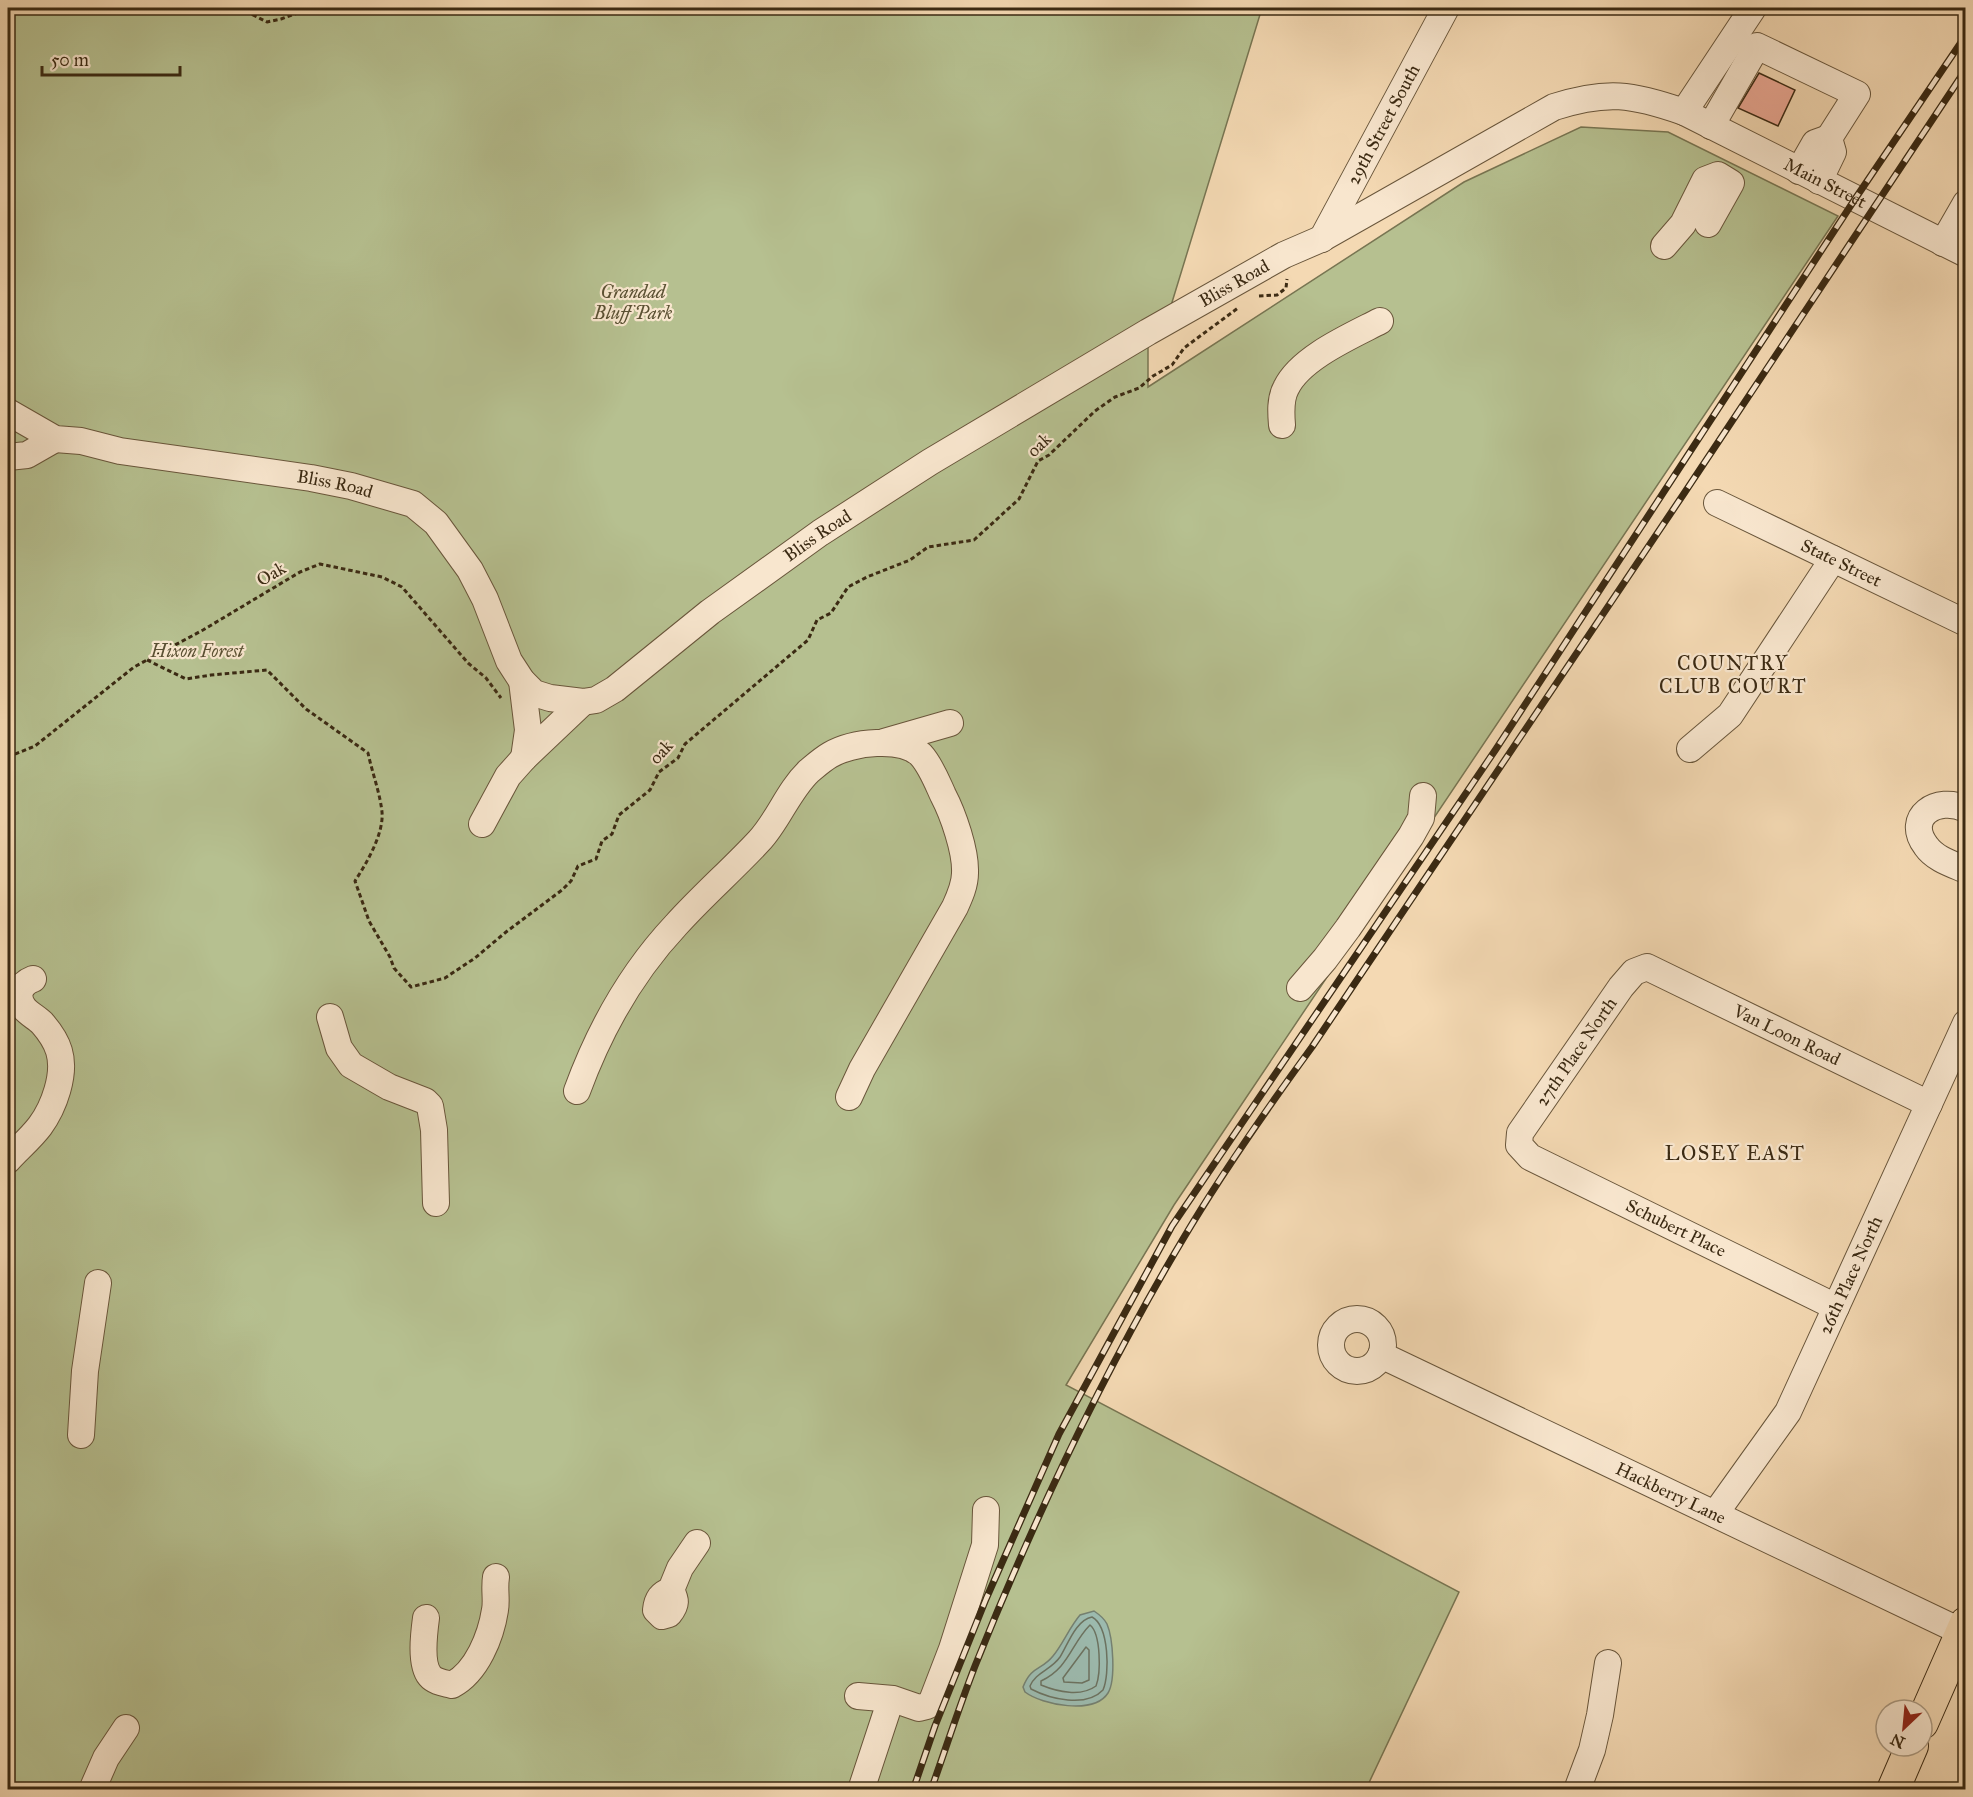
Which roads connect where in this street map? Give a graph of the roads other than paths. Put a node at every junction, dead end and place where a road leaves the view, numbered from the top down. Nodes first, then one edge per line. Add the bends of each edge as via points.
1 (1446, 8) edge
2 (1753, 8) edge
3 (1684, 112) junction
4 (1711, 126) junction
5 (1809, 176) junction
6 (1965, 203) edge
7 (1708, 224) dead end
8 (1321, 239) junction
9 (1943, 243) junction
10 (1664, 246) dead end
11 (1965, 254) edge
12 (1380, 321) dead end
13 (8, 412) edge
14 (1282, 425) dead end
15 (55, 439) junction
16 (8, 457) edge
17 (1717, 503) dead end
18 (1833, 559) junction
19 (1965, 623) edge
20 (522, 681) junction
21 (583, 702) junction
22 (884, 742) junction
23 (1690, 749) dead end
24 (524, 758) junction
25 (933, 773) junction
26 (1423, 796) dead end
27 (1965, 809) edge
28 (482, 824) dead end
29 (1965, 870) edge
30 (1647, 967) joint
31 (33, 979) dead end
32 (1300, 988) dead end
33 (330, 1017) dead end
34 (1965, 1023) edge
35 (576, 1091) dead end
36 (849, 1097) dead end
37 (1929, 1104) junction
38 (1519, 1145) joint
39 (8, 1160) edge
40 (436, 1203) dead end
41 (98, 1283) dead end
42 (1836, 1307) junction
43 (1381, 1356) dead end
44 (81, 1435) dead end
45 (986, 1510) dead end
46 (1715, 1514) junction
47 (697, 1543) dead end
48 (496, 1577) dead end
49 (671, 1590) dead end
50 (426, 1618) dead end
51 (1964, 1627) edge
52 (1608, 1663) dead end
53 (858, 1696) dead end
54 (1933, 1698) edge
55 (891, 1699) junction
56 (126, 1728) dead end
57 (1907, 1758) edge
58 (92, 1790) edge
59 (861, 1790) edge
60 (1577, 1790) edge
61 (1893, 1790) edge

1 - 8 street, 29th Street South
2 - 3 street
3 - 4 street, Main Street
3 - 8 street, Bliss Road via 1630,97 1606,95 1554,107
4 - 5 street, Main Street
4 - 5 street via 1757,46 1857,94 1829,138 1833,152
5 - 9 street, Main Street
6 - 9 street
7 - 10 street via 1731,183 1718,175 1706,180 1683,224
8 - 21 street, Bliss Road via 1284,255 1138,338 930,462 820,533 719,606 615,689 596,700
9 - 11 street, Main Street
12 - 14 street via 1326,350 1292,378 1285,389
13 - 15 street, Bliss Road
15 - 16 street via 27,455
15 - 20 street, Bliss Road via 311,478 413,504 436,523 470,570 509,661
17 - 18 street, State Street
18 - 19 street, State Street
18 - 23 street via 1730,715
20 - 21 street, Bliss Road via 534,693
20 - 24 street via 528,728
21 - 24 street
22 - 25 street via 920,754
22 - 25 street via 950,723 936,745
22 - 35 street via 831,754 808,772 762,838 675,925 639,969 590,1055
24 - 28 street via 508,776
25 - 36 street via 953,814 966,872 963,888
26 - 32 street via 1421,818 1414,831 1342,936
27 - 29 street via 1954,804 1936,806 1923,816 1919,826 1920,837 1934,855
30 - 37 street, Van Loon Road
30 - 38 street, 27th Place North via 1634,972 1621,987 1520,1133
31 - 39 street via 24,982 20,999 52,1036 61,1064 48,1112
33 - 40 street via 339,1048 351,1065 430,1106
34 - 37 street, 26th Place North
37 - 42 street, 26th Place North
38 - 42 street, Schubert Place via 1530,1156
41 - 44 street via 85,1371
42 - 46 street, 26th Place North via 1788,1412
43 - 46 street, Hackberry Lane
45 - 55 street via 985,1545 932,1701 918,1708
46 - 51 street, Hackberry Lane
47 - 49 street
48 - 50 street via 496,1607 490,1629 470,1672 453,1685 430,1676 425,1665
51 - 54 main road
52 - 60 street via 1592,1750
53 - 55 street
55 - 59 street
56 - 58 street via 106,1758
57 - 61 main road

